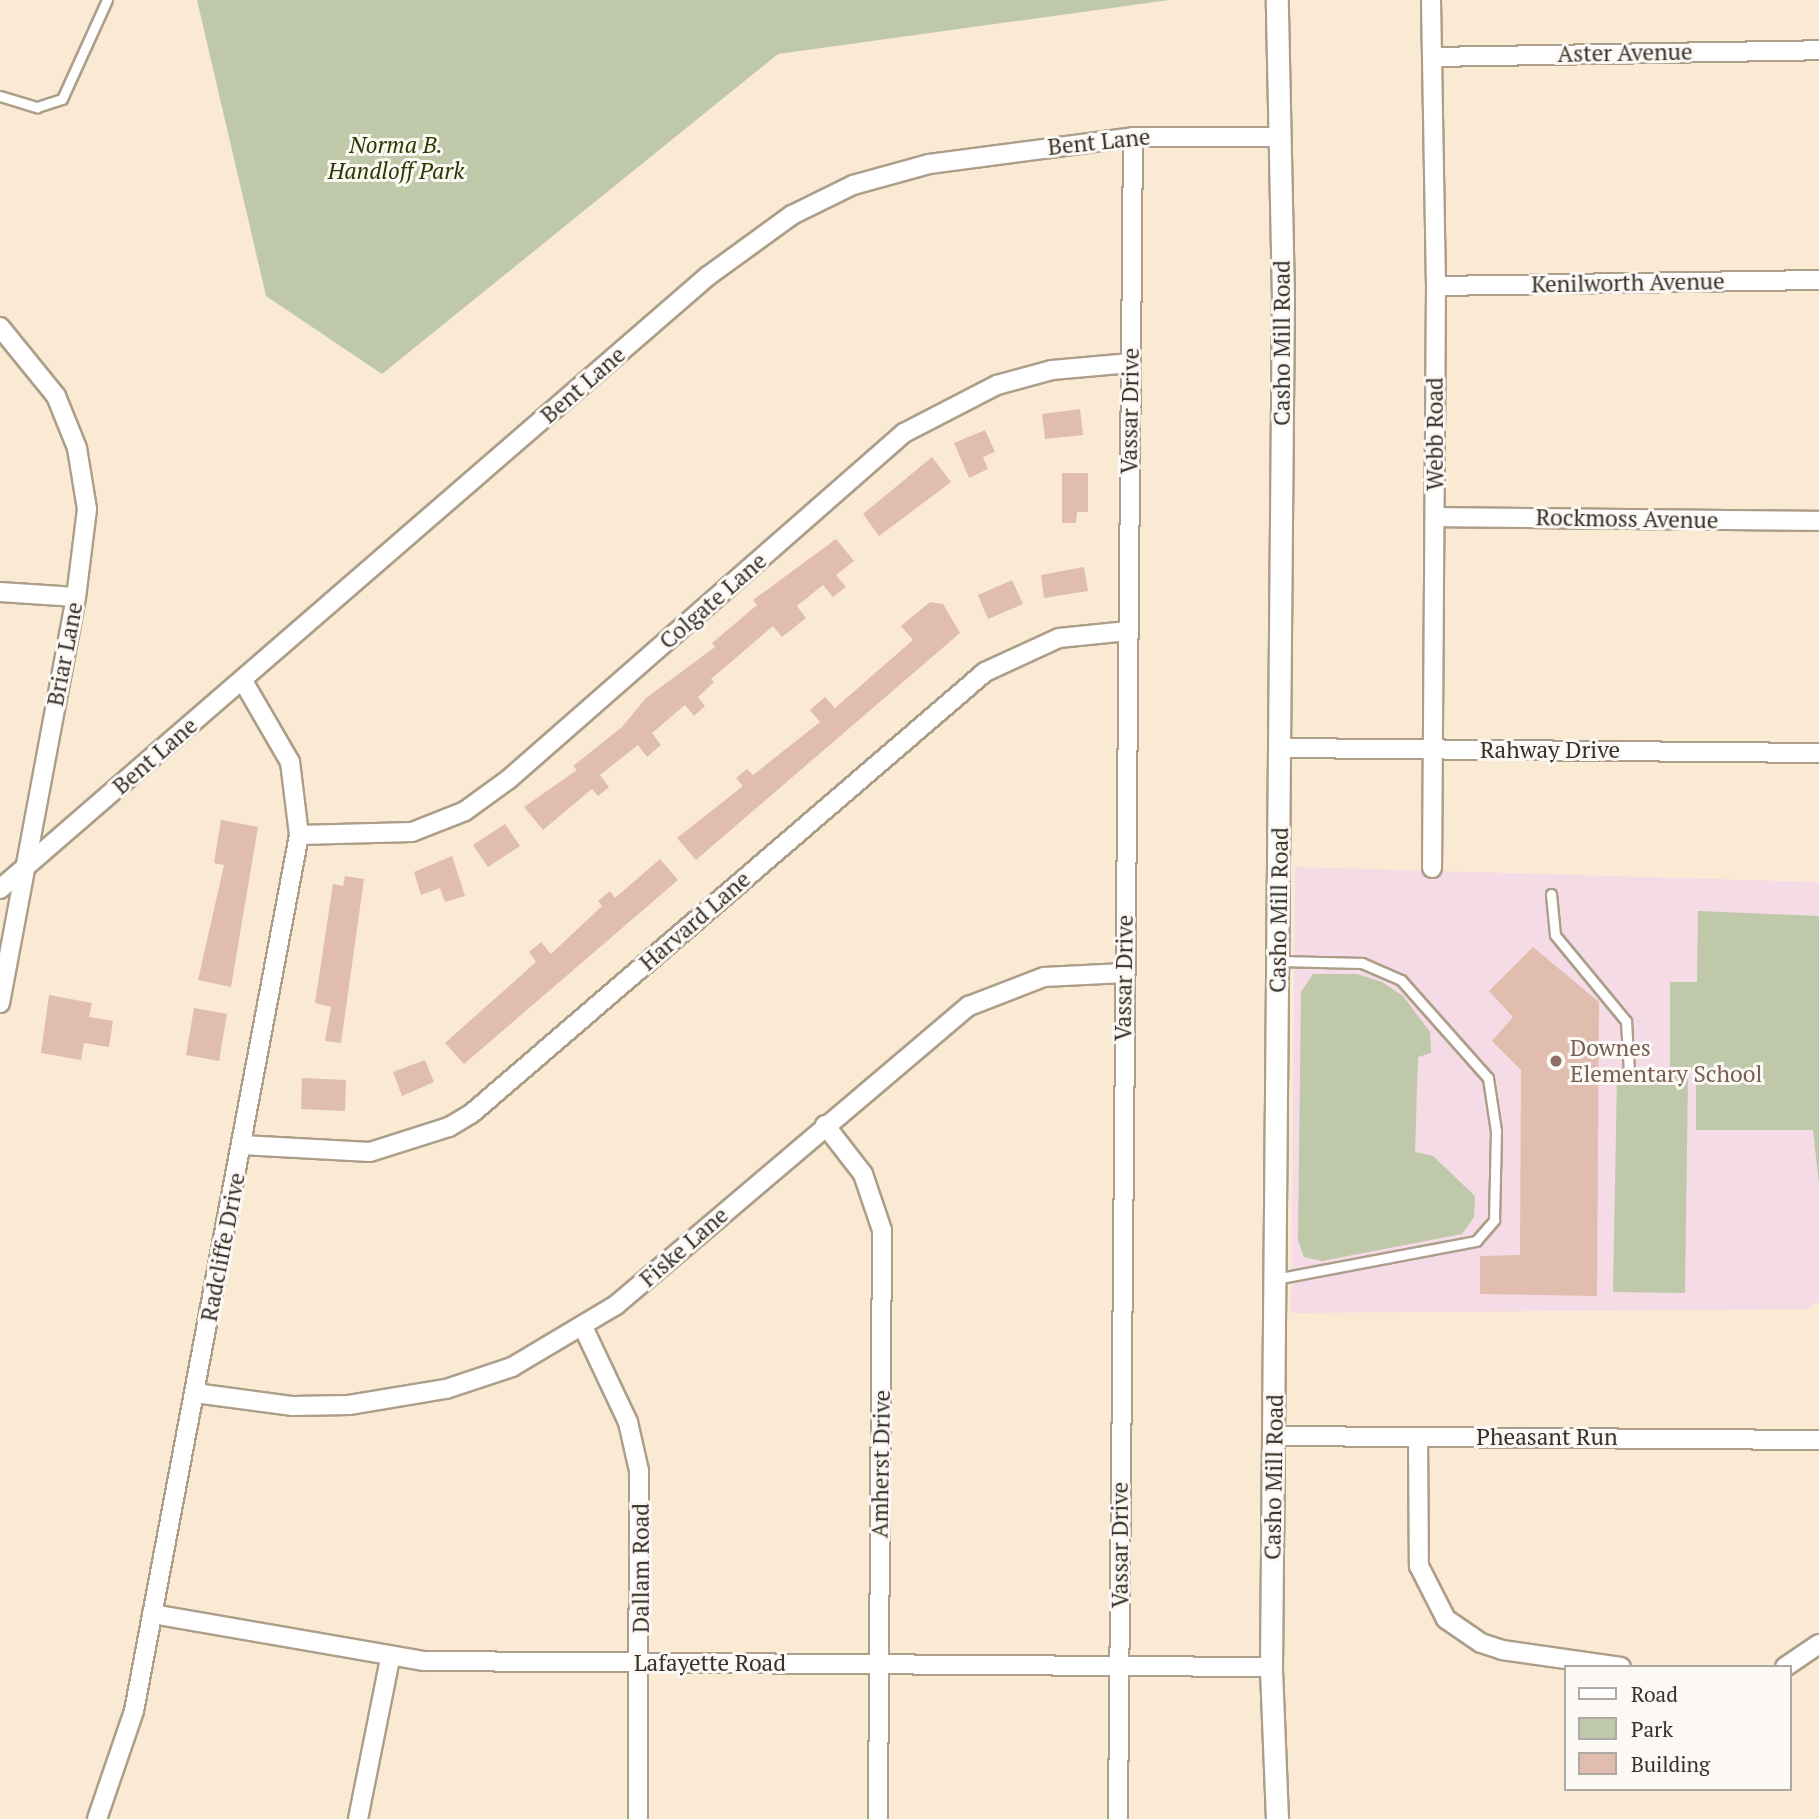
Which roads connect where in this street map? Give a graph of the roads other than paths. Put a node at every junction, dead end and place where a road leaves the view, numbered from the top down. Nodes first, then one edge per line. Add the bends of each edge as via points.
1 (107, 0) edge
2 (1277, 0) edge
3 (1430, 0) edge
4 (1819, 50) edge
5 (1432, 57) junction
6 (0, 96) edge
7 (1133, 137) junction
8 (1281, 137) junction
9 (1819, 280) edge
10 (1436, 286) junction
11 (0, 327) edge
12 (1131, 363) junction
13 (1435, 517) junction
14 (1819, 521) edge
15 (0, 592) edge
16 (76, 597) junction
17 (1128, 631) junction
18 (243, 681) junction
19 (1281, 748) junction
20 (1433, 749) junction
21 (1819, 752) edge
22 (299, 835) junction
23 (26, 867) junction
24 (1432, 868) dead end
25 (0, 889) edge
26 (1551, 894) dead end
27 (1279, 961) junction
28 (1124, 973) junction
29 (0, 1003) edge
30 (1629, 1072) dead end
31 (825, 1125) junction
32 (242, 1145) junction
33 (1275, 1279) junction
34 (584, 1329) junction
35 (195, 1393) junction
36 (1275, 1436) junction
37 (1418, 1437) junction
38 (1819, 1440) edge
39 (152, 1614) junction
40 (1819, 1644) edge
41 (390, 1659) junction
42 (640, 1663) junction
43 (880, 1664) junction
44 (1607, 1665) edge
45 (1788, 1665) edge
46 (1119, 1666) junction
47 (1271, 1667) junction
48 (97, 1819) edge
49 (358, 1819) edge
50 (638, 1819) edge
51 (878, 1819) edge
52 (1118, 1819) edge
53 (1277, 1819) edge

1 - 6 lane via 62,99 37,107
2 - 8 street, Casho Mill Road
3 - 5 street, Webb Road
4 - 5 street, Aster Avenue
5 - 10 street, Webb Road
7 - 8 street, Bent Lane
7 - 12 street, Vassar Drive
7 - 18 street, Bent Lane via 900,169 792,215 708,276
8 - 19 street, Casho Mill Road
9 - 10 street, Kenilworth Avenue
10 - 13 street, Webb Road
11 - 16 street, Briar Lane via 38,368 77,448 88,509
12 - 17 street, Vassar Drive
12 - 22 street, Colgate Lane via 1052,370 997,385 904,433 509,779 465,811 412,832
13 - 14 street, Rockmoss Avenue
13 - 20 street, Webb Road
15 - 16 street
16 - 23 street, Briar Lane
17 - 28 street, Vassar Drive
17 - 32 street, Harvard Lane via 1059,638 985,672 471,1114 449,1127 370,1152
18 - 22 street, Radcliffe Drive via 290,762
18 - 23 street, Bent Lane
19 - 20 street, Rahway Drive
19 - 27 street, Casho Mill Road
20 - 21 street, Rahway Drive
20 - 24 street, Webb Road
22 - 32 street, Radcliffe Drive
23 - 25 street, Bent Lane
23 - 29 street, Briar Lane
26 - 30 lane via 1555,935 1626,1021
27 - 33 street, Casho Mill Road
27 - 33 lane via 1362,963 1401,980 1488,1078 1496,1131 1494,1220 1476,1241
28 - 31 street, Fiske Lane via 1044,977 969,1006
28 - 46 street, Vassar Drive
31 - 34 street, Fiske Lane
31 - 43 street, Amherst Drive via 863,1174 882,1230
32 - 35 street, Radcliffe Drive
33 - 36 street, Casho Mill Road
34 - 35 street, Fiske Lane via 512,1367 415,1397 293,1406
34 - 42 street, Dallam Road via 628,1422 639,1471
35 - 39 street, Radcliffe Drive
36 - 37 street, Pheasant Run
36 - 47 street, Casho Mill Road
37 - 38 street, Pheasant Run
37 - 44 street via 1419,1566 1446,1619 1481,1643 1502,1650
39 - 41 street, Lafayette Road
39 - 48 street, Radcliffe Drive via 127,1738
40 - 45 street
41 - 42 street, Lafayette Road
41 - 49 street
42 - 43 street, Lafayette Road
42 - 50 street, Dallam Road
43 - 46 street, Lafayette Road
43 - 51 street, Amherst Drive
46 - 47 street, Lafayette Road
46 - 52 street, Vassar Drive
47 - 53 street, Casho Mill Road

